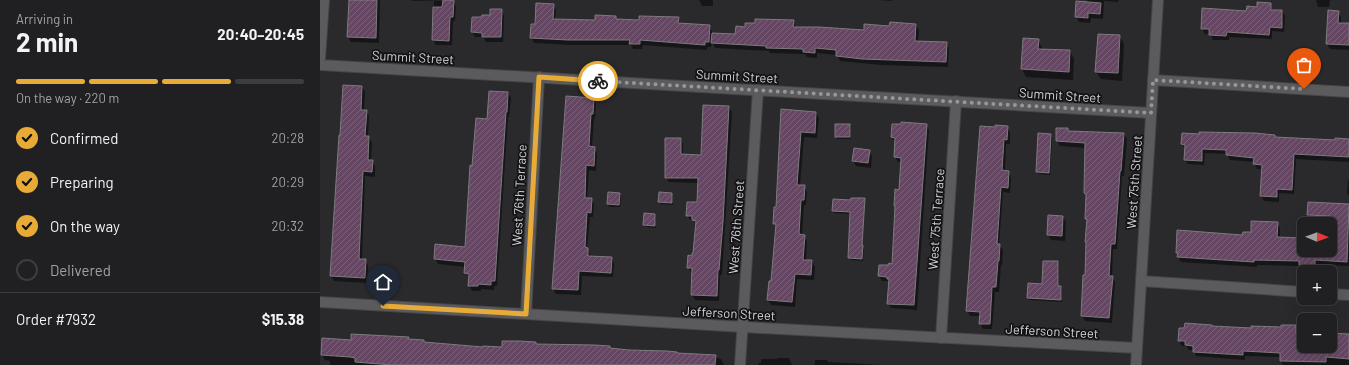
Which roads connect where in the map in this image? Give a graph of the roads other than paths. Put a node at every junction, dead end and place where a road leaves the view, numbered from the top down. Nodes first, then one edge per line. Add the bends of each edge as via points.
1 (324, 0) edge
2 (1158, 0) edge
3 (320, 58) edge
4 (320, 65) edge
5 (539, 77) junction
6 (1153, 80) junction
7 (758, 90) junction
8 (1349, 92) edge
9 (956, 101) junction
10 (1151, 113) junction
11 (1141, 281) junction
12 (1297, 292) edge
13 (1337, 294) edge
14 (1349, 295) edge
15 (320, 302) edge
16 (526, 314) junction
17 (743, 327) junction
18 (941, 338) junction
19 (1137, 348) junction
20 (740, 365) edge
21 (1136, 365) edge

1 - 3 street
2 - 6 street, West 75th Street
4 - 5 street, Summit Street
5 - 7 street, Summit Street
5 - 16 street, West 76th Terrace
6 - 8 street
6 - 10 street, West 75th Street
7 - 9 street, Summit Street
7 - 17 street, West 76th Street
9 - 10 street, Summit Street
9 - 18 street, West 75th Terrace
10 - 11 street, West 75th Street
11 - 12 street
11 - 19 street, West 75th Street
13 - 14 street
15 - 16 street, Jefferson Street
16 - 17 street, Jefferson Street
17 - 18 street, Jefferson Street
17 - 20 street, West 76th Street
18 - 19 street, Jefferson Street
19 - 21 street, West 75th Street

